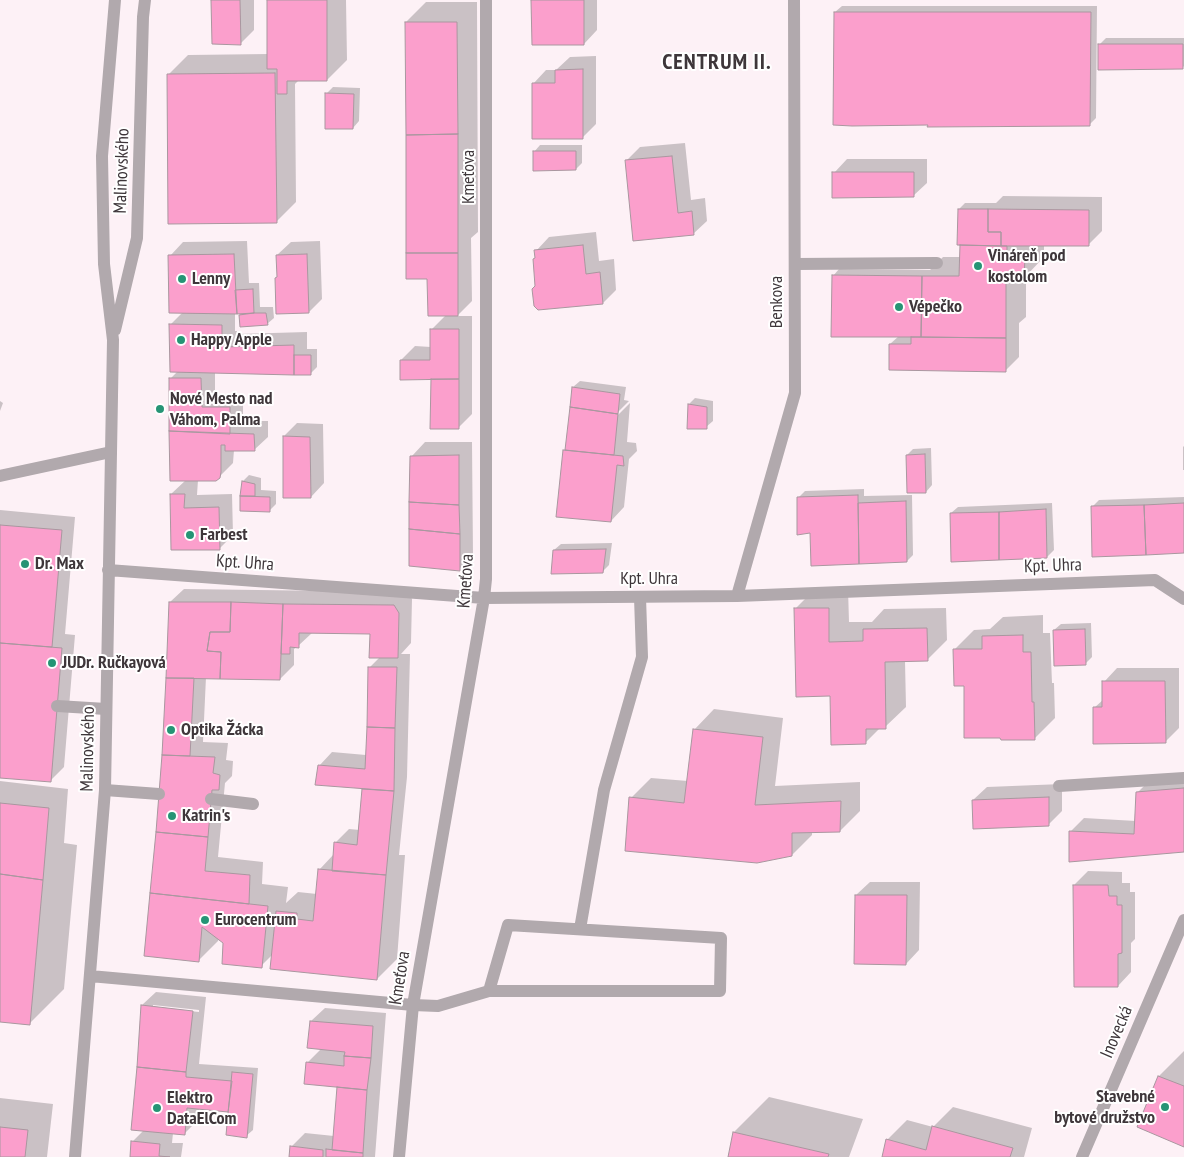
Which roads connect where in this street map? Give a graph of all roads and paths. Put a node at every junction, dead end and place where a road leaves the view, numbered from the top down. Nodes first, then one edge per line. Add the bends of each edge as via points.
1 (115, 0) edge
2 (145, 0) edge
3 (486, 0) edge
4 (794, 0) edge
5 (795, 264) junction
6 (937, 264) dead end
7 (113, 340) junction
8 (111, 452) junction
9 (0, 476) edge
10 (108, 570) junction
11 (737, 596) junction
12 (640, 597) junction
13 (484, 598) junction
14 (1184, 599) edge
15 (57, 706) dead end
16 (106, 709) junction
17 (1184, 778) edge
18 (1059, 786) dead end
19 (105, 790) junction
20 (159, 794) dead end
21 (211, 799) dead end
22 (254, 804) dead end
23 (1184, 920) edge
24 (580, 929) junction
25 (90, 976) junction
26 (489, 992) junction
27 (413, 1005) junction
28 (75, 1157) edge
29 (399, 1157) edge
30 (1082, 1157) edge

1 - 7 street, Malinovského via 102,156 104,264
2 - 7 street, Malinovského via 138,238
3 - 13 street, Kmeťova
4 - 5 street, Benkova
5 - 6 street
5 - 11 street, Benkova via 795,393
7 - 8 street, Malinovského
8 - 9 street
8 - 10 street, Malinovského
10 - 13 street, Kpt. Uhra
10 - 16 street, Malinovského
11 - 12 street, Kpt. Uhra
11 - 14 street, Kpt. Uhra via 1155,580
12 - 13 street, Kpt. Uhra
12 - 24 street via 642,657 604,790
13 - 27 street, Kmeťova
15 - 16 street
16 - 19 street, Malinovského
17 - 18 street
19 - 20 street
19 - 25 street, Malinovského
21 - 22 street
23 - 30 street, Inovecká
24 - 26 street via 508,925
24 - 26 street via 721,938 720,991
25 - 27 street
25 - 28 street, Malinovského
26 - 27 street via 438,1006
27 - 29 street, Kmeťova

